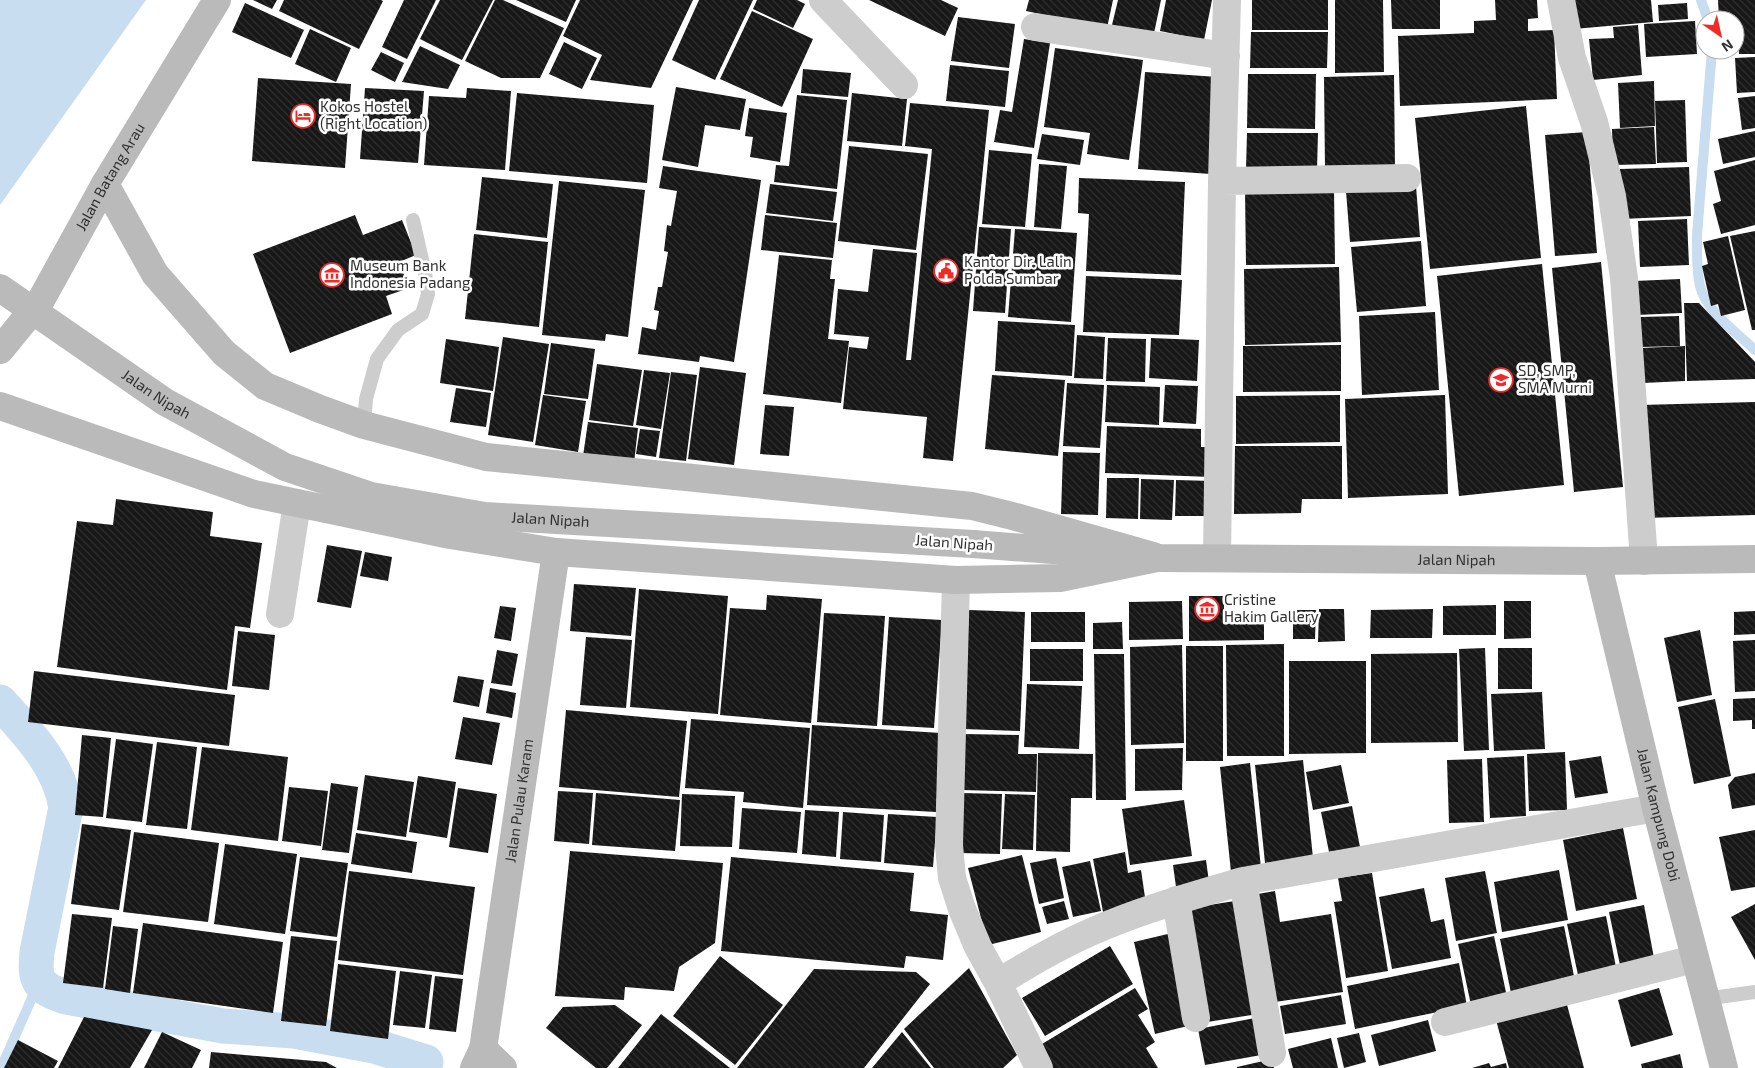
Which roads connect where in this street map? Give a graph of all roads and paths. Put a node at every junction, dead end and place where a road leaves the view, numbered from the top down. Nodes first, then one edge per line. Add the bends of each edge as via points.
1 (218, 0) edge
2 (823, 0) edge
3 (1228, 0) edge
4 (1561, 0) edge
5 (1035, 27) dead end
6 (1226, 56) junction
7 (904, 85) dead end
8 (1407, 178) dead end
9 (1222, 181) junction
10 (105, 184) junction
11 (412, 220) dead end
12 (0, 288) edge
13 (0, 350) edge
14 (0, 406) edge
15 (364, 425) junction
16 (298, 504) junction
17 (556, 552) junction
18 (1157, 558) junction
19 (1217, 558) junction
20 (1755, 559) edge
21 (1597, 561) junction
22 (1644, 561) junction
23 (956, 580) junction
24 (280, 614) dead end
25 (1656, 808) junction
26 (1243, 881) junction
27 (1176, 900) junction
28 (1694, 959) junction
29 (998, 983) junction
30 (1755, 992) edge
31 (1705, 999) junction
32 (1196, 1018) dead end
33 (1446, 1022) dead end
34 (1272, 1053) dead end
35 (479, 1058) edge
36 (503, 1068) edge
37 (1039, 1068) edge
38 (1724, 1068) edge

1 - 10 street, Jalan Batang Arau
2 - 7 street
3 - 6 street
4 - 22 street via 1572,58 1594,122 1612,196 1624,278
5 - 6 street
6 - 9 street
8 - 9 street
9 - 19 street
10 - 13 street, Jalan Batang Arau via 41,300
10 - 15 street, Jalan Nipah via 155,274 224,353 265,386
11 - 15 lane via 428,294 422,314 398,330 377,359 366,399
12 - 18 street, Jalan Nipah, bridge via 165,402 286,467 372,496 485,516
14 - 16 street, Jalan Nipah via 254,494
15 - 18 street, Jalan Nipah via 486,457 972,506
16 - 17 street, Jalan Nipah
16 - 24 street
17 - 23 street, Jalan Nipah
17 - 35 street, Jalan Pulau Karam
18 - 19 street, Jalan Nipah
18 - 23 street, Jalan Nipah via 1060,578
19 - 21 street, Jalan Nipah
20 - 22 street, Jalan Nipah
21 - 22 street, Jalan Nipah
21 - 25 street, Jalan Kampung Dobi
23 - 29 street via 949,844 962,909
25 - 26 street
25 - 28 street, Jalan Kampung Dobi
26 - 27 street
26 - 34 street
27 - 29 street via 1092,932 1038,958
27 - 32 street
28 - 31 street, Jalan Kampung Dobi
28 - 33 street
29 - 37 street
30 - 31 lane
31 - 38 street, Jalan Kampung Dobi
35 - 36 street, Jalan Pulau Karam

